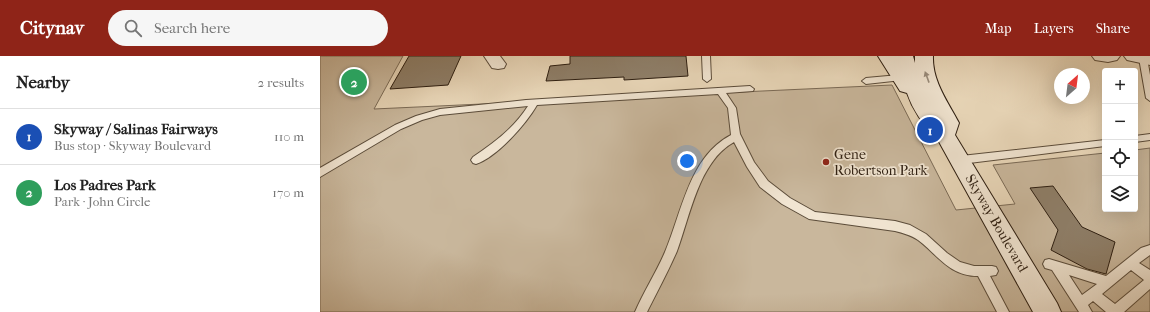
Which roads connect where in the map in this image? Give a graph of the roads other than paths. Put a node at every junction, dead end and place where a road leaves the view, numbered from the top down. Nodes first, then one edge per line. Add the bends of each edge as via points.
1 (706, 56) edge
2 (886, 56) edge
3 (904, 56) edge
4 (924, 56) edge
5 (1101, 56) edge
6 (1110, 56) edge
7 (1142, 58) edge
8 (899, 78) junction
9 (707, 79) dead end
10 (866, 81) dead end
11 (750, 89) dead end
12 (720, 90) junction
13 (1150, 98) edge
14 (534, 103) junction
15 (920, 104) junction
16 (946, 135) junction
17 (736, 137) junction
18 (1150, 137) edge
19 (1138, 139) edge
20 (1102, 143) edge
21 (476, 160) dead end
22 (961, 160) junction
23 (320, 173) edge
24 (1150, 250) edge
25 (1131, 263) junction
26 (1150, 277) edge
27 (1108, 282) junction
28 (1150, 282) edge
29 (1094, 294) junction
30 (1084, 308) edge
31 (640, 312) edge
32 (1002, 312) edge
33 (1048, 312) edge
34 (1115, 312) edge

1 - 9 lane
2 - 8 main road
3 - 15 main road, Skyway Boulevard
16 -> 4 main road, Skyway Boulevard via 949,123 928,81
5 - 6 main road
7 - 13 lane
8 - 10 lane
8 - 15 main road
11 - 12 lane
12 - 14 lane
12 - 17 lane via 733,112
14 - 21 lane via 511,134
14 - 23 lane via 451,110 424,116 398,127
15 - 16 main road, Skyway Boulevard via 932,122
16 - 22 main road, Skyway Boulevard
17 - 31 lane via 721,145 696,182 666,262
17 - 32 lane via 750,164 774,193 813,216 910,230 922,237 949,262 965,269 987,272
18 - 19 lane
20 - 22 lane
22 - 33 main road, Skyway Boulevard
24 - 25 lane
25 - 26 lane
25 - 27 lane
27 - 29 lane
27 - 30 lane via 1052,265
28 - 34 lane
29 - 30 lane
29 - 34 lane

